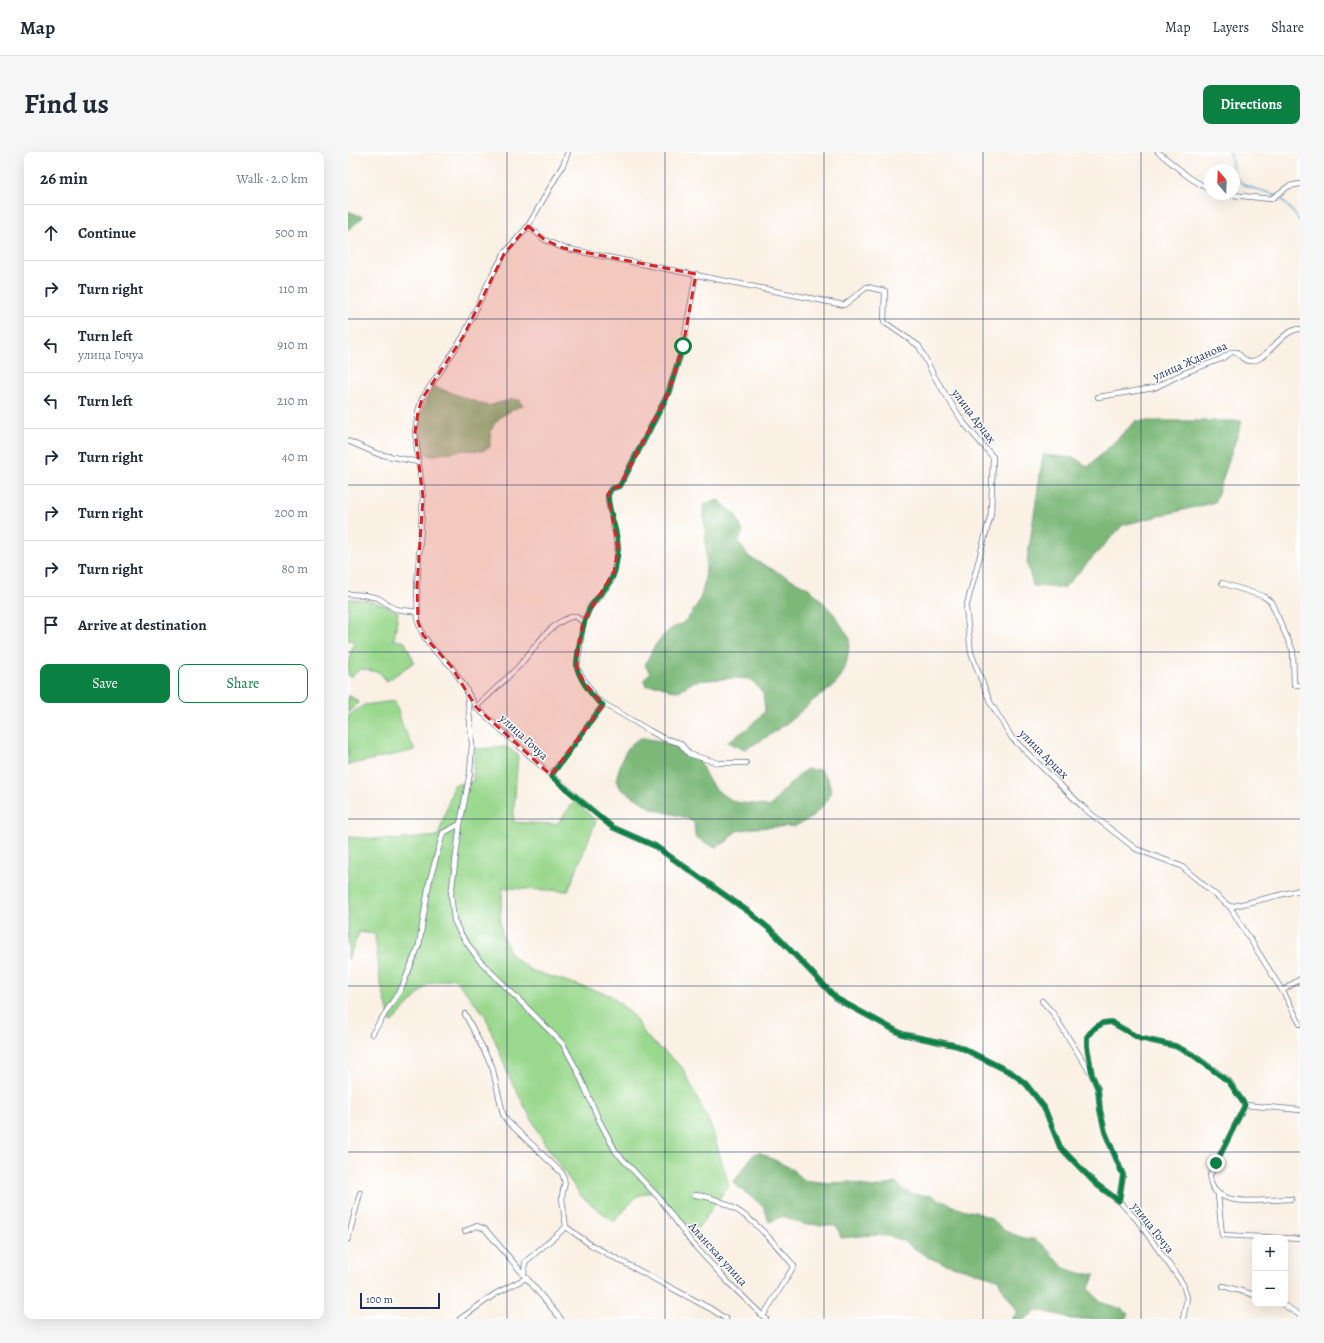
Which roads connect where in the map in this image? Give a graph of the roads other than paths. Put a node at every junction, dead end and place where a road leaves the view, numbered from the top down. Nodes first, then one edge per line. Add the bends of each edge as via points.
1 (568, 152) edge
2 (1158, 152) edge
3 (1300, 184) edge
4 (1204, 186) edge
5 (1240, 196) edge
6 (528, 226) junction
7 (696, 274) junction
8 (1300, 329) edge
9 (1098, 397) dead end
10 (348, 441) edge
11 (418, 462) junction
12 (1222, 583) dead end
13 (348, 594) edge
14 (418, 612) junction
15 (583, 622) junction
16 (1300, 686) edge
17 (467, 690) junction
18 (603, 705) junction
19 (476, 707) junction
20 (746, 764) dead end
21 (551, 776) junction
22 (460, 824) junction
23 (1300, 890) edge
24 (1230, 907) junction
25 (1300, 979) edge
26 (1282, 991) junction
27 (1042, 1001) dead end
28 (465, 1014) dead end
29 (1300, 1024) edge
30 (372, 1034) dead end
31 (1092, 1075) junction
32 (1245, 1105) junction
33 (1300, 1110) edge
34 (360, 1193) dead end
35 (695, 1195) dead end
36 (1218, 1195) junction
37 (1291, 1199) dead end
38 (1119, 1201) junction
39 (566, 1228) junction
40 (465, 1231) dead end
41 (1252, 1237) edge
42 (1288, 1238) edge
43 (348, 1239) edge
44 (1300, 1239) edge
45 (525, 1276) junction
46 (1223, 1286) dead end
47 (1252, 1294) edge
48 (1287, 1307) edge
49 (1300, 1315) edge
50 (765, 1318) edge
51 (460, 1319) edge
52 (561, 1319) edge
53 (726, 1319) edge
54 (1184, 1319) edge

1 - 6 street, улица Гочуа via 564,164
2 - 4 street
3 - 5 street via 1289,186 1265,200
6 - 7 street via 545,240 563,248
6 - 11 street, улица Гочуа via 504,254 463,337 422,398 415,432
7 - 15 street via 683,346 668,394 620,486 611,489 608,495 618,548 614,572 610,584 591,606
7 - 24 street, улица Арцах via 844,305 867,287 885,291 884,322 919,346 934,376 963,422 993,457 992,514 966,608 971,653 990,702 1012,738 1086,810 1136,849 1181,866
8 - 9 street, улица Жданова via 1292,330 1264,355 1253,361 1244,360 1237,352 1232,352 1154,388
10 - 11 street via 378,454
11 - 14 street, улица Гочуа via 423,497
12 - 16 street via 1263,596 1271,602 1293,651 1294,685
13 - 14 street via 378,598 395,608
14 - 17 street, улица Гочуа via 418,622 423,635 451,666
15 - 18 street via 577,668 591,693
15 - 19 street via 575,616 560,622
17 - 19 street, улица Гочуа
17 - 22 street, Аланская улица via 472,744 470,773
18 - 20 street via 663,738 680,744 689,754 718,763
18 - 21 street
19 - 21 street, улица Гочуа
21 - 38 street, улица Гочуа via 612,827 655,846 749,912 772,931 837,999 902,1034 958,1046 1012,1073 1026,1084 1044,1107 1060,1147 1096,1184
22 - 30 street via 443,832 429,883 419,945 402,988
22 - 50 street, Аланская улица via 451,895 454,920 460,933 479,960 563,1044 616,1152 660,1199 692,1243
23 - 24 street
24 - 26 street, улица Арцах
25 - 26 street
26 - 29 street, улица Арцах
27 - 31 street via 1052,1012
28 - 39 street via 492,1066 503,1114 507,1121 562,1174 565,1180 566,1186 562,1196
31 - 32 street via 1087,1037 1093,1029 1111,1022 1139,1038 1175,1046 1193,1055 1229,1082
31 - 38 street via 1098,1089 1105,1132 1123,1175
32 - 33 street
32 - 36 street via 1210,1175 1212,1188
34 - 43 street
35 - 50 street via 726,1203 745,1216 772,1240 794,1266
36 - 37 street via 1259,1202
36 - 41 street via 1222,1235
38 - 54 street, улица Гочуа via 1183,1284 1187,1298
39 - 45 street via 525,1262
39 - 53 street via 591,1245
40 - 45 street via 477,1226 485,1229
42 - 44 street
45 - 51 street
45 - 52 street
46 - 47 street
48 - 49 street

